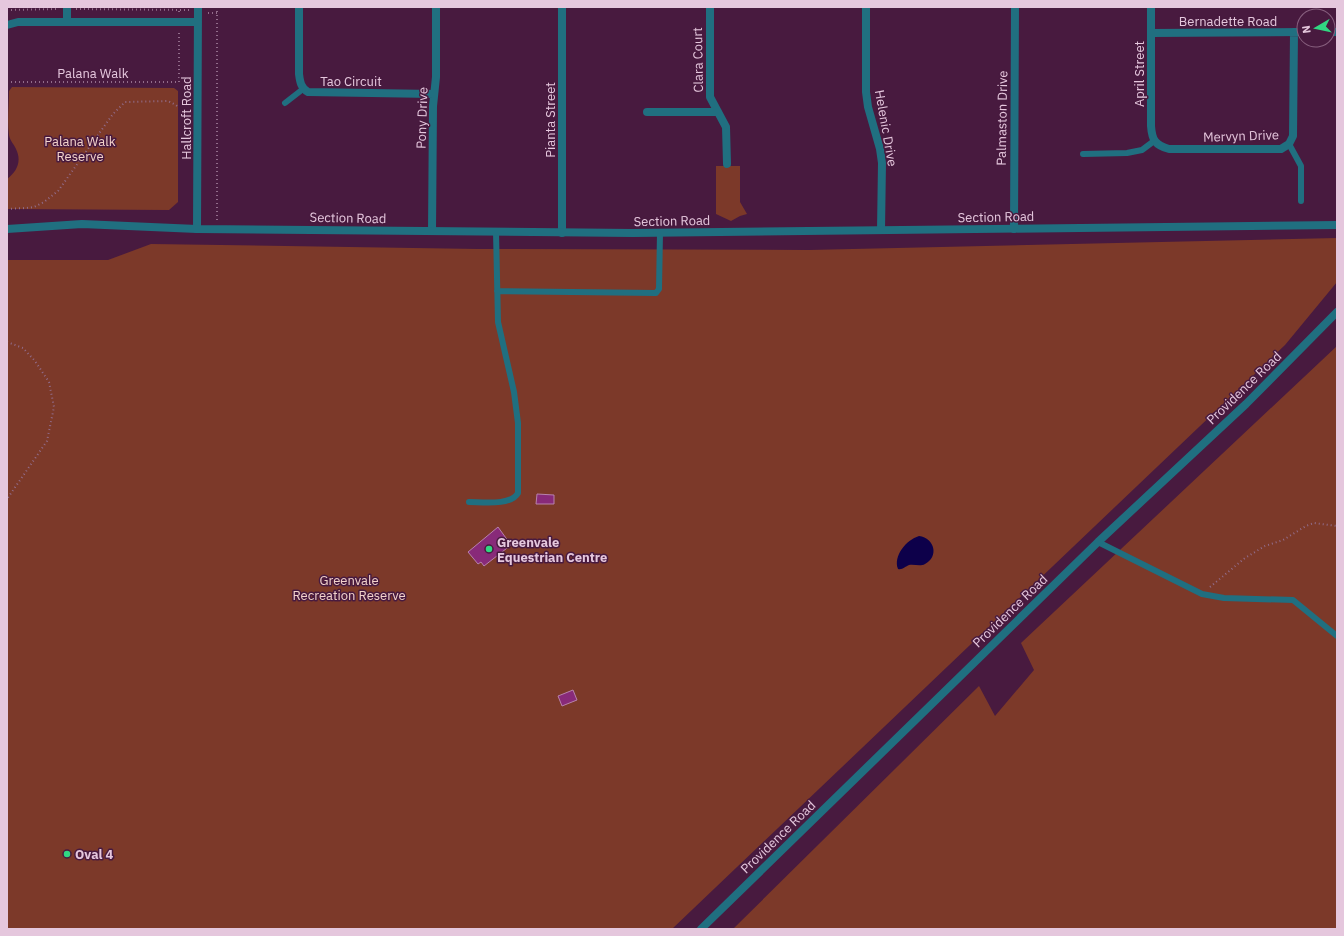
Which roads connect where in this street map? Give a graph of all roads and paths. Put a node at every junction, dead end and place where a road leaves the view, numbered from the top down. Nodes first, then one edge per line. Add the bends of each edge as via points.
1 (198, 7) edge
2 (217, 7) edge
3 (299, 7) edge
4 (436, 7) edge
5 (562, 7) edge
6 (710, 7) edge
7 (866, 7) edge
8 (1015, 7) edge
9 (1151, 7) edge
10 (55, 8) edge
11 (67, 8) edge
12 (79, 8) edge
13 (179, 8) edge
14 (7, 10) edge
15 (67, 22) junction
16 (179, 22) junction
17 (198, 22) junction
18 (7, 25) edge
19 (1294, 32) joint
20 (1151, 33) junction
21 (7, 82) edge
22 (303, 89) junction
23 (434, 94) junction
24 (285, 103) dead end
25 (178, 108) dead end
26 (647, 112) dead end
27 (718, 112) junction
28 (1154, 141) junction
29 (1289, 144) junction
30 (1083, 154) dead end
31 (727, 164) dead end
32 (1301, 201) dead end
33 (7, 209) edge
34 (1337, 225) edge
35 (7, 229) edge
36 (198, 229) junction
37 (217, 229) junction
38 (1014, 229) junction
39 (881, 230) junction
40 (432, 231) junction
41 (496, 232) junction
42 (562, 233) junction
43 (660, 233) junction
44 (497, 290) junction
45 (1337, 312) edge
46 (7, 342) edge
47 (7, 499) edge
48 (469, 502) dead end
49 (1337, 526) edge
50 (1098, 542) junction
51 (1202, 594) junction
52 (1337, 636) edge
53 (701, 929) edge

1 - 17 street, Hallcroft Road
2 - 37 path
3 - 22 street, Tao Circuit via 299,72
4 - 23 street, Pony Drive
5 - 42 street, Pianta Street
6 - 27 street, Clara Court via 710,96
7 - 39 street, Helenic Drive via 866,92 882,163
8 - 38 street, Palmaston Drive
9 - 20 street, April Street
10 - 11 path
10 - 14 path
11 - 12 path
11 - 15 street
12 - 13 path
13 - 16 path
15 - 16 street
15 - 18 street via 18,22
16 - 17 street
16 - 21 path, Palana Walk via 178,82
17 - 36 street, Hallcroft Road
19 - 20 street, Bernadette Road
19 - 29 street, Mervyn Drive via 1293,136
20 - 28 street, April Street via 1151,126
22 - 23 street, Tao Circuit via 316,94
22 - 24 lane
23 - 40 street, Pony Drive
25 - 33 path via 168,101 125,102 113,114 58,192 34,207
26 - 27 street, Clara Court
27 - 31 street, Clara Court via 726,127
28 - 29 street, Mervyn Drive via 1169,149 1281,149
28 - 30 lane via 1142,150 1127,153
29 - 32 lane via 1301,166
34 - 38 street, Section Road
35 - 36 street, Section Road via 82,224
36 - 37 street, Section Road
37 - 40 street, Section Road
38 - 39 street, Section Road
39 - 43 street, Section Road
40 - 41 street, Section Road
41 - 42 street, Section Road
41 - 44 lane
42 - 43 street, Section Road
43 - 44 lane via 659,289 656,293
44 - 48 lane via 498,322 514,392 518,423 518,494 514,499 504,502
45 - 50 street, Providence Road via 1246,404
46 - 47 path via 22,348 36,361 49,382 54,407 47,440
49 - 51 path via 1314,523 1284,540 1265,546 1245,558
50 - 51 lane
50 - 53 street, Providence Road
51 - 52 lane via 1224,598 1293,600

